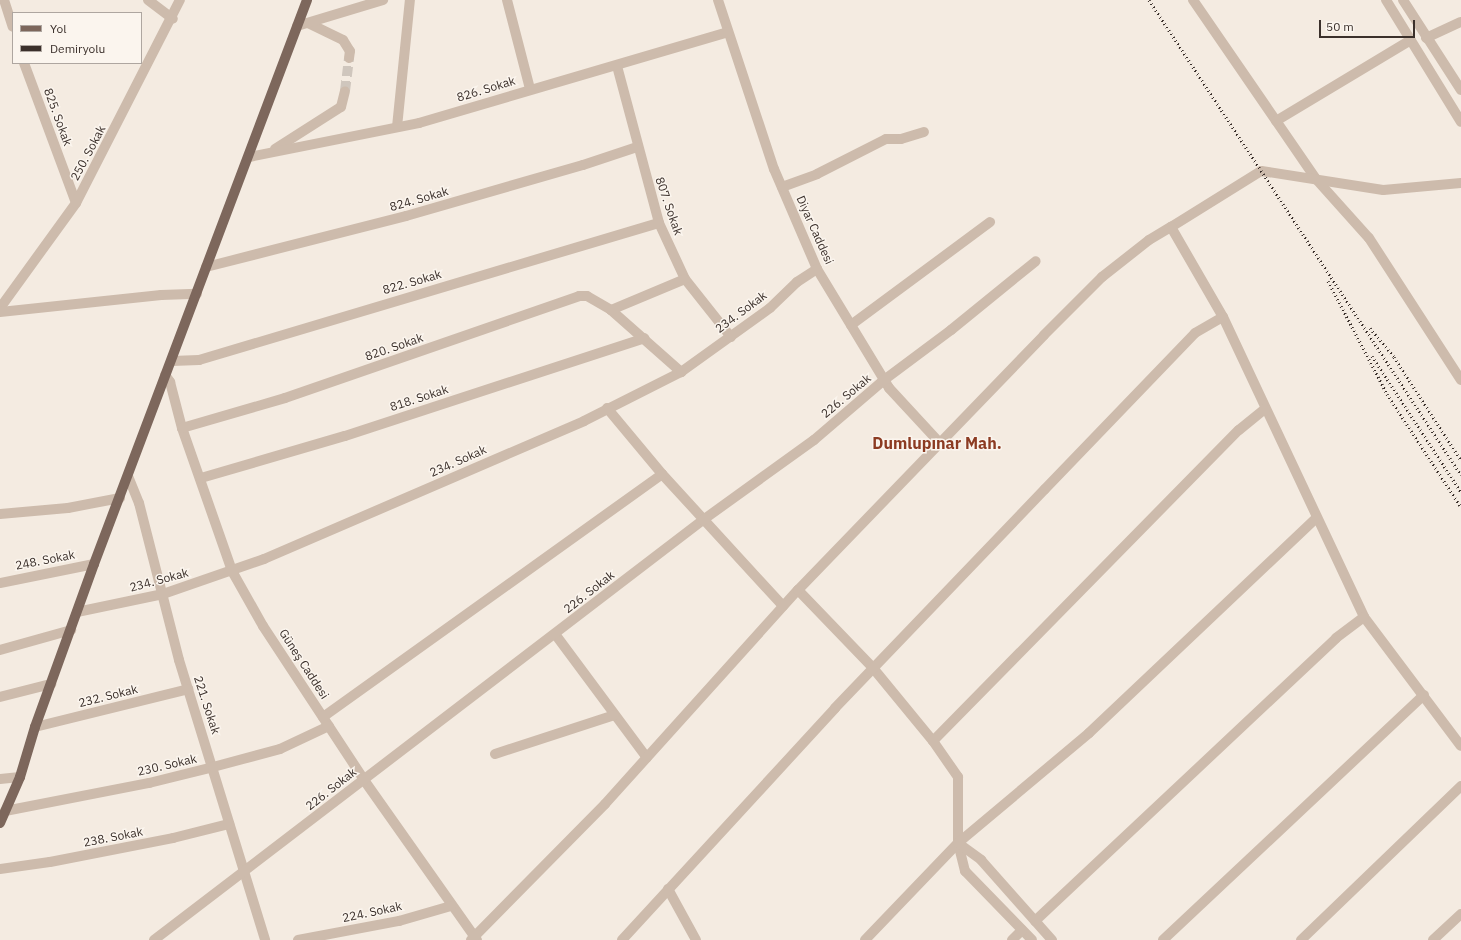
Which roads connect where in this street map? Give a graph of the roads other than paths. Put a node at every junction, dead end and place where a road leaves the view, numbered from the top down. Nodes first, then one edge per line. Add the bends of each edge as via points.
1 (4, 0) edge
2 (148, 0) edge
3 (180, 0) edge
4 (306, 0) edge
5 (383, 0) edge
6 (410, 0) edge
7 (507, 0) edge
8 (718, 0) edge
9 (1386, 0) edge
10 (1403, 0) edge
11 (1198, 2) edge
12 (173, 19) junction
13 (1461, 22) edge
14 (308, 23) junction
15 (12, 24) edge
16 (297, 26) junction
17 (728, 32) junction
18 (1426, 38) junction
19 (1411, 40) junction
20 (349, 58) tunnel mouth
21 (24, 64) edge
22 (617, 66) junction
23 (530, 89) junction
24 (1461, 90) edge
25 (345, 91) tunnel mouth
26 (1276, 121) junction
27 (1461, 122) edge
28 (397, 127) junction
29 (924, 132) dead end
30 (637, 147) junction
31 (268, 154) junction
32 (248, 157) junction
33 (1316, 180) junction
34 (1461, 183) edge
35 (782, 188) junction
36 (76, 203) junction
37 (659, 222) junction
38 (990, 222) dead end
39 (1171, 226) junction
40 (1036, 260) dead end
41 (206, 267) junction
42 (817, 269) junction
43 (685, 279) junction
44 (197, 294) junction
45 (0, 308) edge
46 (611, 310) junction
47 (0, 312) edge
48 (1223, 317) junction
49 (851, 325) junction
50 (731, 337) junction
51 (644, 338) junction
52 (172, 361) junction
53 (680, 372) junction
54 (166, 375) junction
55 (884, 380) junction
56 (1461, 380) edge
57 (607, 408) junction
58 (1265, 409) junction
59 (182, 428) junction
60 (940, 442) junction
61 (662, 474) junction
62 (128, 476) junction
63 (201, 478) junction
64 (120, 498) junction
65 (0, 514) edge
66 (1316, 518) junction
67 (703, 520) junction
68 (94, 564) junction
69 (232, 571) junction
70 (0, 583) edge
71 (798, 590) junction
72 (163, 594) junction
73 (784, 606) junction
74 (77, 612) junction
75 (1364, 617) junction
76 (71, 630) junction
77 (555, 634) junction
78 (0, 650) edge
79 (873, 668) junction
80 (51, 684) junction
81 (188, 689) junction
82 (1424, 695) junction
83 (0, 697) edge
84 (614, 715) junction
85 (323, 717) junction
86 (329, 726) junction
87 (35, 727) junction
88 (933, 741) junction
89 (1461, 746) edge
90 (495, 754) dead end
91 (647, 758) junction
92 (213, 767) junction
93 (20, 776) junction
94 (0, 779) edge
95 (364, 780) junction
96 (1461, 786) edge
97 (5, 811) junction
98 (0, 823) edge
99 (229, 824) junction
100 (958, 843) junction
101 (0, 869) edge
102 (245, 872) junction
103 (668, 889) junction
104 (451, 906) junction
105 (1461, 914) edge
106 (1035, 921) junction
107 (1022, 930) junction
108 (474, 939) edge
109 (154, 940) edge
110 (265, 940) edge
111 (298, 940) edge
112 (622, 940) edge
113 (696, 940) edge
114 (865, 940) edge
115 (1012, 940) edge
116 (1032, 940) edge
117 (1052, 940) edge
118 (1163, 940) edge
119 (1302, 940) edge
120 (1433, 940) edge

1 - 15 street
2 - 12 street
3 - 12 street, 250. Sokak
4 - 16 main road
5 - 14 street
6 - 28 street
7 - 23 street
8 - 17 street, Diyar Caddesi
9 - 19 street
10 - 18 street
11 - 26 street
12 - 36 street, 250. Sokak via 159,40
13 - 18 street
14 - 16 street
14 - 20 street via 343,40 350,51
16 - 32 main road
17 - 22 street, 826. Sokak
17 - 35 street, Diyar Caddesi
18 - 24 street
19 - 26 street
19 - 27 street
21 - 36 street, 825. Sokak
22 - 23 street, 826. Sokak
22 - 30 street, 807. Sokak
23 - 28 street, 826. Sokak
25 - 31 street via 341,107
26 - 33 street
28 - 31 street, 826. Sokak
29 - 35 street via 901,139 886,139 817,174
30 - 37 street, 807. Sokak
30 - 41 street, 824. Sokak via 583,166 406,216
31 - 32 street, 826. Sokak
32 - 41 main road
33 - 34 street via 1383,190
33 - 39 street via 1261,171
33 - 56 street via 1369,238
35 - 42 street, Diyar Caddesi
36 - 45 street, 250. Sokak
37 - 43 street, 807. Sokak
37 - 52 street, 822. Sokak via 198,360
38 - 49 street
39 - 48 street
39 - 60 street via 1102,277
40 - 55 street, 226. Sokak via 951,330
41 - 44 main road
42 - 49 street, Diyar Caddesi
42 - 50 street, 234. Sokak via 797,282 770,308
43 - 46 street
43 - 50 street, 807. Sokak
44 - 47 street via 161,295
44 - 52 main road
46 - 51 street, 820. Sokak
46 - 59 street, 820. Sokak via 586,296 579,296 306,391
48 - 58 street
48 - 79 street via 1195,333
49 - 55 street, Diyar Caddesi
50 - 53 street, 234. Sokak
51 - 53 street, 820. Sokak
51 - 63 street, 818. Sokak via 352,434
52 - 54 main road
53 - 57 street, 234. Sokak
54 - 59 street, Güneş Caddesi
54 - 62 main road
55 - 60 street, Diyar Caddesi
55 - 67 street, 226. Sokak via 814,440
57 - 61 street
57 - 69 street, 234. Sokak via 584,421 461,475
58 - 66 street
58 - 88 street via 1234,436
59 - 63 street, Güneş Caddesi
60 - 71 street
61 - 67 street
61 - 85 street
62 - 64 main road
62 - 72 street, 221. Sokak via 139,503
63 - 69 street, Güneş Caddesi
64 - 65 street via 68,508
64 - 68 main road
66 - 75 street
66 - 100 street via 1089,732
67 - 73 street
67 - 77 street, 226. Sokak
68 - 70 street, 248. Sokak
68 - 74 main road
69 - 72 street, 234. Sokak
69 - 85 street, Güneş Caddesi via 263,626
71 - 73 street
71 - 79 street
72 - 74 street, 234. Sokak
72 - 81 street, 221. Sokak
73 - 91 street
74 - 76 main road
75 - 82 street
75 - 106 street via 1336,638
76 - 78 street
76 - 80 main road
77 - 84 street
77 - 95 street, 226. Sokak
79 - 88 street
79 - 103 street
80 - 83 street
80 - 87 main road
81 - 87 street, 232. Sokak
81 - 92 street, 221. Sokak
82 - 89 street
82 - 118 street
84 - 90 street
84 - 91 street
85 - 86 street, Güneş Caddesi
86 - 92 street, 230. Sokak via 280,749
86 - 95 street, Güneş Caddesi
87 - 93 main road
88 - 100 street via 958,778
91 - 108 street
92 - 97 street, 230. Sokak via 148,783
92 - 99 street, 221. Sokak
93 - 94 street
93 - 97 main road
95 - 102 street, 226. Sokak
95 - 104 street, Güneş Caddesi
96 - 119 street
97 - 98 main road
99 - 101 street, 238. Sokak via 73,858
99 - 102 street, 221. Sokak
100 - 106 street via 980,860
100 - 107 street via 965,871
100 - 114 street
102 - 109 street, 226. Sokak
102 - 110 street, 221. Sokak
103 - 112 street
103 - 113 street
104 - 108 street, Güneş Caddesi
104 - 111 street, 224. Sokak via 399,921
105 - 120 street
106 - 117 street
107 - 115 street
107 - 116 street

